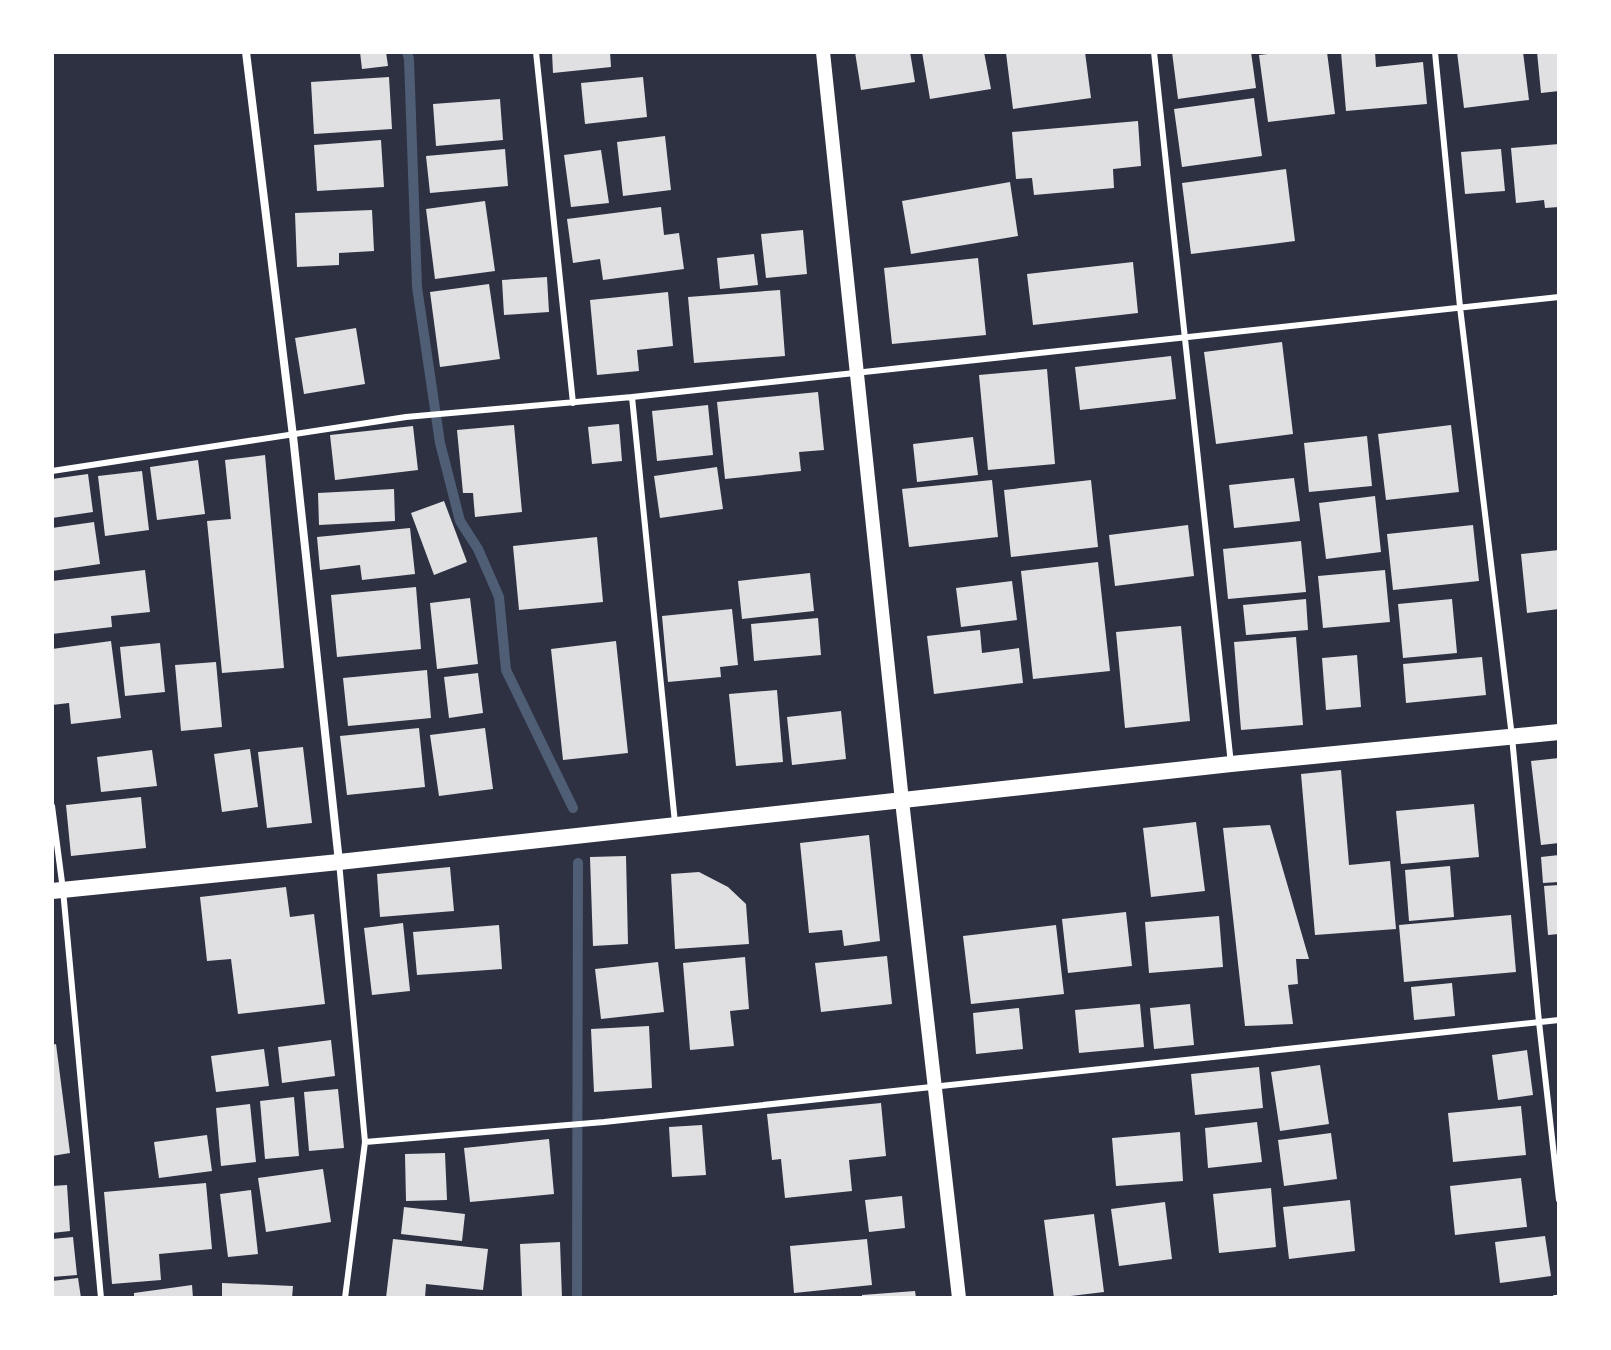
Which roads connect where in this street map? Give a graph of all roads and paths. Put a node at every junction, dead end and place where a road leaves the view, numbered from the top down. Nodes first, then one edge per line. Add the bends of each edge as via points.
1 (246, 52) edge
2 (536, 52) edge
3 (823, 52) edge
4 (1154, 52) edge
5 (1435, 52) edge
6 (1559, 297) edge
7 (1460, 307) junction
8 (1184, 337) junction
9 (858, 371) junction
10 (632, 397) junction
11 (573, 403) junction
12 (293, 436) junction
13 (52, 471) edge
14 (1559, 732) edge
15 (1512, 737) junction
16 (1231, 764) junction
17 (902, 801) junction
18 (52, 806) edge
19 (675, 824) junction
20 (339, 862) junction
21 (57, 890) edge
22 (1559, 1020) edge
23 (1539, 1022) junction
24 (936, 1086) junction
25 (365, 1142) junction
26 (1559, 1200) edge
27 (101, 1298) edge
28 (345, 1298) edge
29 (959, 1298) edge

1 - 12 street
2 - 11 lane
3 - 9 street
4 - 8 lane
5 - 7 lane
6 - 7 lane
7 - 8 lane
7 - 15 lane
8 - 9 lane
8 - 16 lane
9 - 10 lane
9 - 17 street
10 - 11 lane
10 - 19 lane
11 - 12 lane via 406,417
12 - 13 lane
12 - 20 street
14 - 15 main road
15 - 16 main road
15 - 23 lane
16 - 17 main road
17 - 19 main road
17 - 24 street
18 - 21 lane
19 - 20 main road
20 - 21 main road
20 - 25 lane
21 - 27 lane
22 - 23 lane
23 - 24 lane
23 - 26 lane
24 - 25 lane
24 - 29 street
25 - 28 lane

